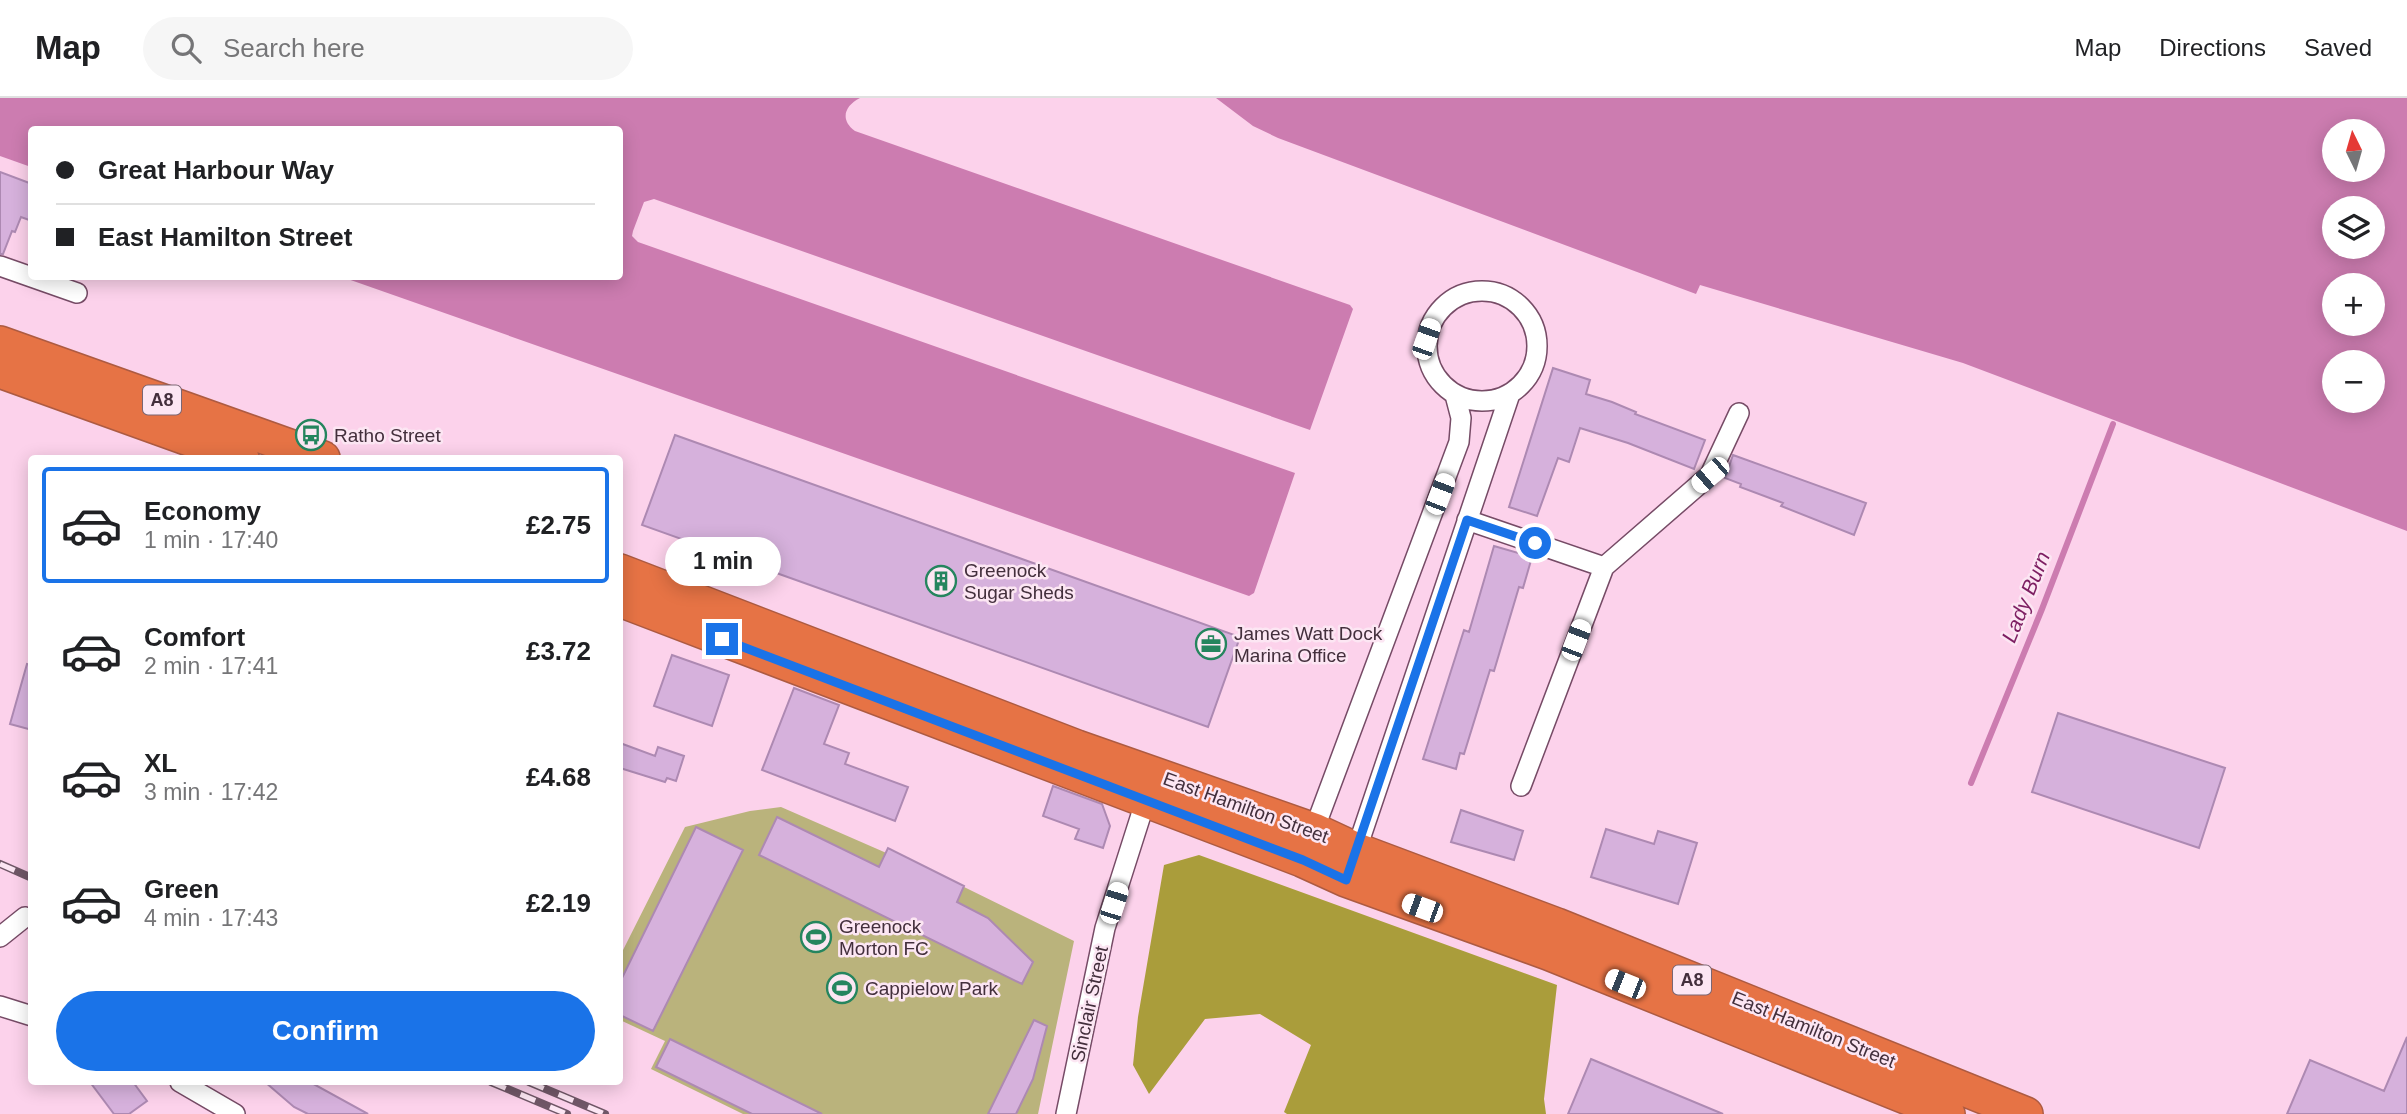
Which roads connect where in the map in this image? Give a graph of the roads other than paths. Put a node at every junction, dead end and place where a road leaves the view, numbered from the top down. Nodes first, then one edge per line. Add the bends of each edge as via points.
1 (0, 266) edge
2 (28, 276) edge
3 (40, 280) edge
4 (77, 293) dead end
5 (6, 365) edge
6 (1510, 394) junction
7 (1454, 395) junction
8 (1739, 413) dead end
9 (234, 455) edge
10 (313, 455) edge
11 (1467, 520) junction
12 (1604, 567) junction
13 (623, 573) edge
14 (623, 601) edge
15 (727, 627) junction
16 (1521, 786) dead end
17 (1150, 788) junction
18 (1308, 845) junction
19 (1351, 865) junction
20 (24, 917) dead end
21 (0, 937) edge
22 (0, 1006) edge
23 (28, 1015) edge
24 (185, 1085) edge
25 (235, 1114) edge
26 (1066, 1114) edge
27 (1948, 1114) edge
28 (2026, 1114) edge

1 - 2 street
3 - 4 street
5 - 9 highway, A8
5 - 10 highway, A8
6 - 7 street via 1483,402
6 - 7 street via 1529,376 1537,352 1535,327 1521,306 1500,292 1474,290 1450,299 1433,318 1426,339 1428,361 1438,381
6 - 11 street
7 - 18 street via 1461,418 1459,442
8 - 12 street via 1710,475
11 - 12 street
11 - 19 street
12 - 16 street
13 - 15 highway, East Hamilton Street / A8
14 - 15 highway, East Hamilton Street / A8
15 - 17 highway, East Hamilton Street / A8 via 1077,747
17 - 18 highway, East Hamilton Street / A8
17 - 26 street, Sinclair Street via 1105,928
18 - 19 highway, East Hamilton Street / A8
19 - 27 highway, East Hamilton Street / A8 via 1548,953
19 - 28 highway, East Hamilton Street / A8 via 1557,925
20 - 21 street
22 - 23 street
24 - 25 street

